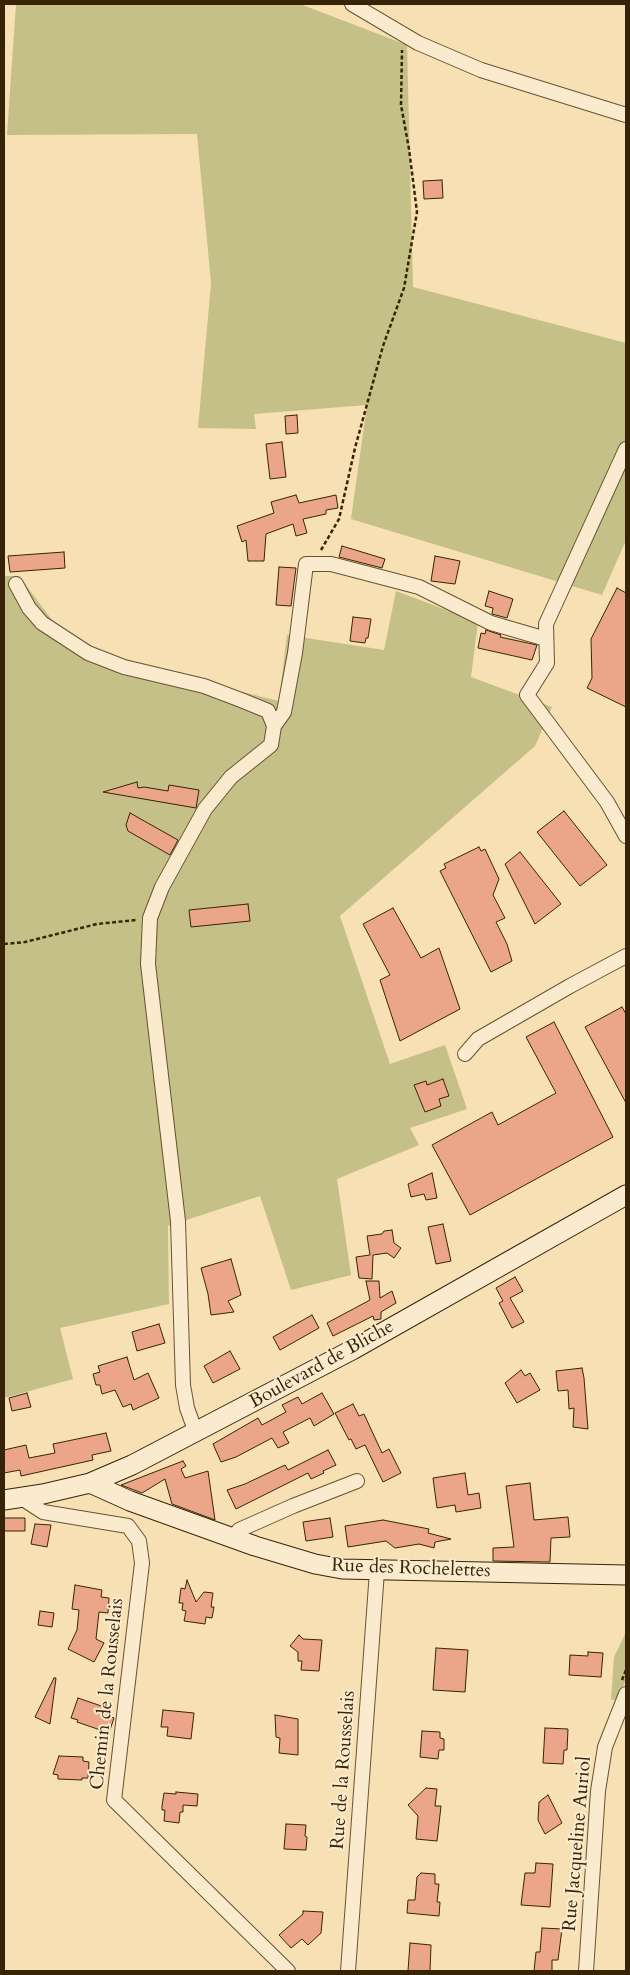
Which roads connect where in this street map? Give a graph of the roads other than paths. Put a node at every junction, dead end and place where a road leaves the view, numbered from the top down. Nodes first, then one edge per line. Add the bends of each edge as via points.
1 (352, 4) edge
2 (626, 114) edge
3 (626, 449) edge
4 (16, 584) dead end
5 (546, 639) junction
6 (274, 726) junction
7 (626, 836) edge
8 (626, 956) edge
9 (465, 1054) dead end
10 (626, 1195) edge
11 (196, 1433) junction
12 (357, 1481) dead end
13 (90, 1483) junction
14 (12, 1498) edge
15 (233, 1538) junction
16 (377, 1571) junction
17 (626, 1575) edge
18 (626, 1694) edge
19 (288, 1971) edge
20 (348, 1971) edge
21 (586, 1971) edge

1 - 2 street via 418,43 481,70
3 - 5 street via 546,624
4 - 6 street via 42,623 88,653 124,667 204,686 241,700 268,711
5 - 6 street via 491,623 419,587 331,564 306,564 284,712
5 - 7 street via 547,662 527,695 607,802
6 - 11 street via 271,745 231,777 205,808 162,887 150,918 148,964 178,1221 183,1385
8 - 9 street via 478,1039
10 - 11 main road, Boulevard de Bliche via 352,1350
11 - 13 main road, Boulevard de Bliche
12 - 15 street via 239,1530
13 - 14 main road, Boulevard de Bliche
13 - 15 main road, Rue des Rochelettes
14 - 19 street, Chemin de la Rousselais via 43,1512 128,1526 139,1541 142,1563 114,1800
15 - 16 main road, Rue des Rochelettes via 315,1564
16 - 17 main road, Rue des Rochelettes
16 - 20 street, Rue de la Rousselais
18 - 21 street, Rue Jacqueline Auriol via 605,1747 598,1791

